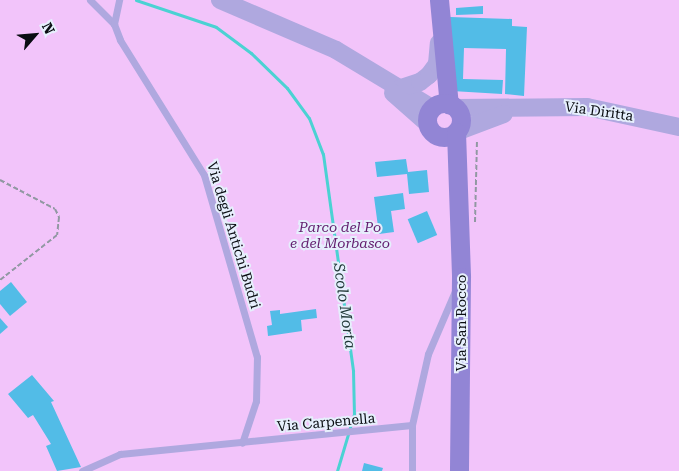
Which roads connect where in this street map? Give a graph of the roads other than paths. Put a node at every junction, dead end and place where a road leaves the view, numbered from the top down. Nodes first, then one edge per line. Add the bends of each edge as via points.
1 (90, 0) edge
2 (119, 0) edge
3 (220, 0) edge
4 (439, 0) edge
5 (114, 24) junction
6 (440, 28) junction
7 (357, 61) junction
8 (437, 64) junction
9 (401, 88) junction
10 (518, 108) junction
11 (441, 111) junction
12 (679, 127) edge
13 (450, 135) junction
14 (461, 277) junction
15 (412, 425) junction
16 (242, 443) junction
17 (82, 471) edge
18 (412, 471) edge
19 (459, 471) edge

1 - 5 lane, Via degli Antichi Budri
2 - 5 lane
3 - 7 street
4 - 6 main road
5 - 16 lane, Via degli Antichi Budri via 120,40 204,175 257,357 256,401
6 - 8 street
6 - 11 main road
7 - 9 street
7 - 11 street
8 - 9 street via 420,82
8 - 11 main road
9 - 11 street
10 - 11 street, Via Diritta
10 - 12 street, Via Diritta via 537,105 587,107
10 - 13 street, Via Diritta
11 - 13 main road, Via San Rocco via 460,123
11 - 13 main road via 433,133
13 - 14 main road, Via San Rocco via 457,174
14 - 15 lane via 428,354
14 - 19 main road, Via San Rocco
15 - 16 lane, Via Carpenella
15 - 18 lane
16 - 17 lane, Via Carpenella via 120,454

